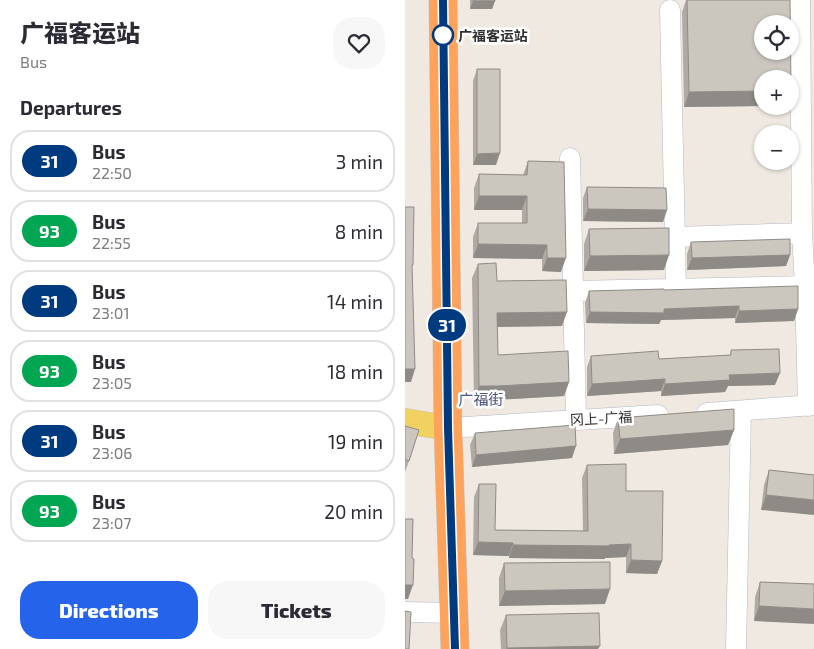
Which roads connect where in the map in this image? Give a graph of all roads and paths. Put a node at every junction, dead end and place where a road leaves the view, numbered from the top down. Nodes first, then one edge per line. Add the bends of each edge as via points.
1 (443, 0) edge
2 (800, 0) edge
3 (671, 10) dead end
4 (570, 158) dead end
5 (802, 233) junction
6 (675, 237) junction
7 (805, 286) junction
8 (676, 289) junction
9 (573, 291) junction
10 (811, 406) edge
11 (741, 411) junction
12 (576, 420) junction
13 (405, 421) edge
14 (448, 428) junction
15 (405, 612) edge
16 (455, 613) junction
17 (455, 649) edge
18 (735, 649) edge

1 - 14 highway
2 - 5 street
3 - 6 street
4 - 9 street
5 - 6 street
5 - 7 street
6 - 8 street
7 - 8 street
7 - 10 street
8 - 9 street
9 - 12 street
10 - 11 street, 冈上-广福
11 - 12 street, 冈上-广福
11 - 18 street
12 - 14 street, 冈上-广福
13 - 14 main road
14 - 16 highway
15 - 16 street
16 - 17 highway

